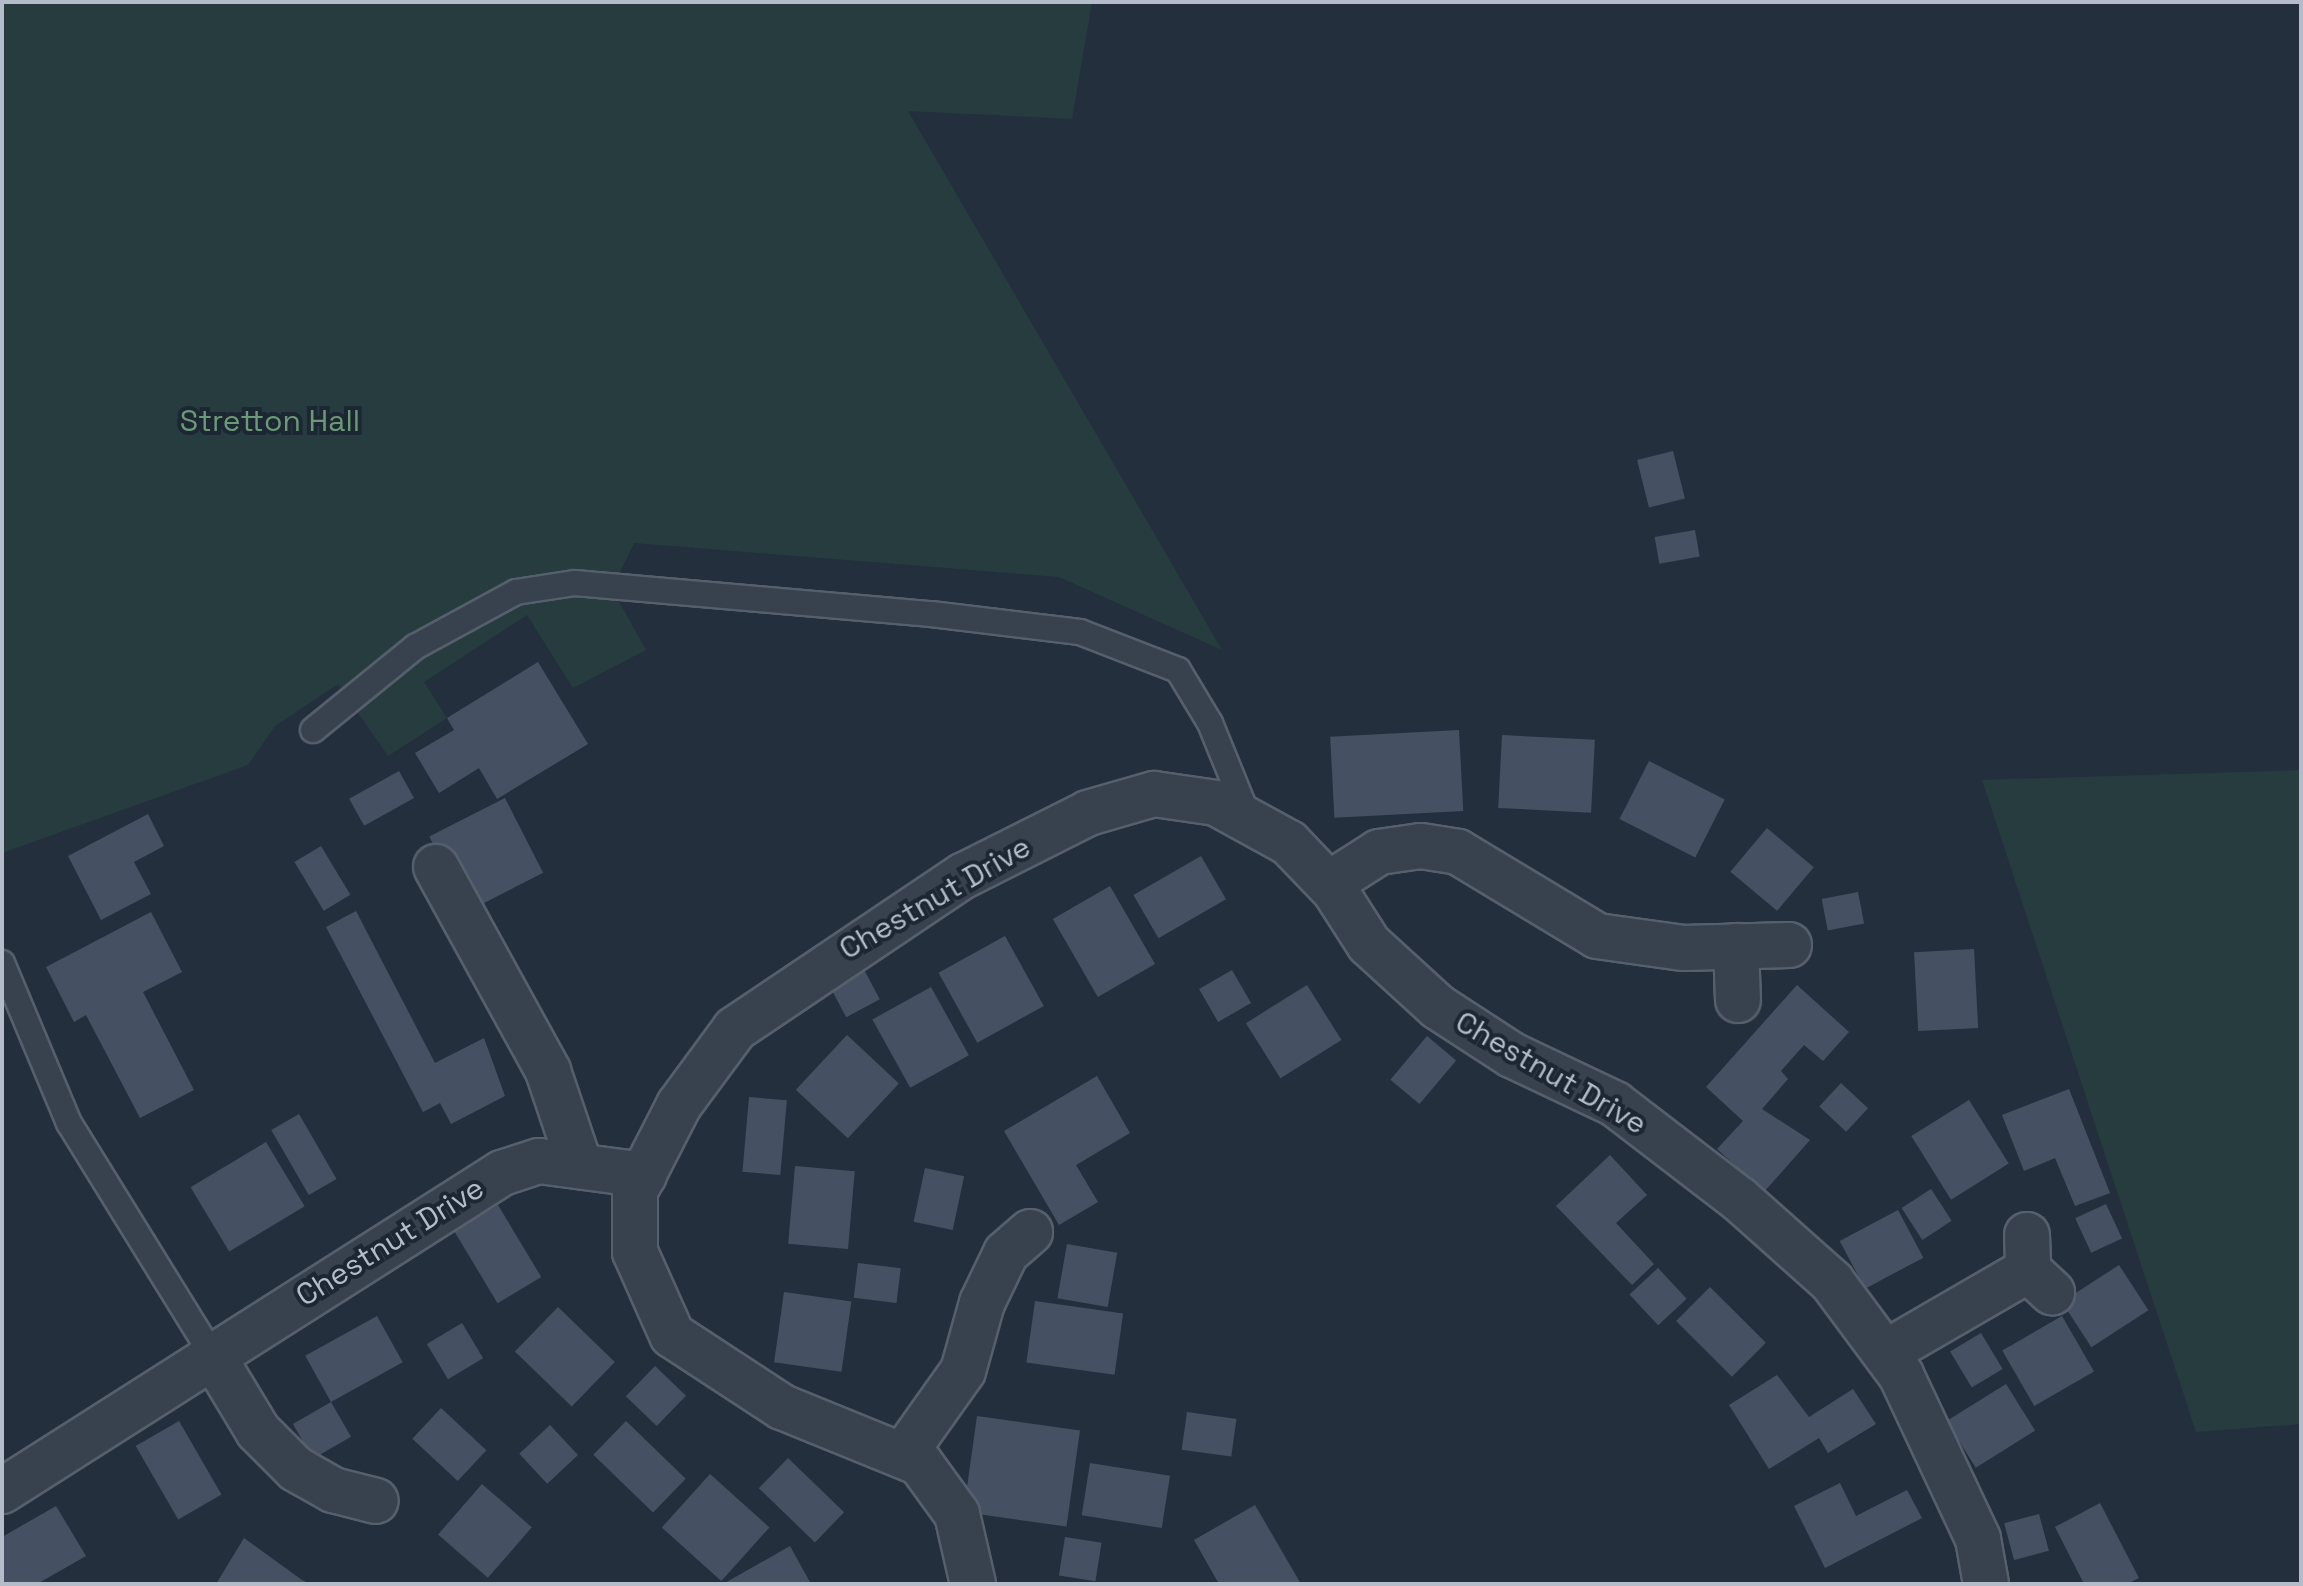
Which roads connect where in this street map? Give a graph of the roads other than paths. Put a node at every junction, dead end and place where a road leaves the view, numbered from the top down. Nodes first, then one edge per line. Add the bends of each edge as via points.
1 (313, 730) dead end
2 (1250, 822) junction
3 (436, 867) dead end
4 (1329, 884) junction
5 (1789, 945) dead end
6 (1736, 946) junction
7 (2, 963) edge
8 (1738, 1000) dead end
9 (579, 1163) junction
10 (644, 1175) junction
11 (1030, 1232) dead end
12 (2036, 1266) dead end
13 (211, 1353) junction
14 (1885, 1353) junction
15 (904, 1454) junction
16 (2, 1491) edge
17 (376, 1501) dead end
18 (973, 1584) edge
19 (1986, 1584) edge

1 - 2 lane via 415,647 516,592 575,583 931,614 1091,635 1178,670 1210,723
2 - 4 street, Chestnut Drive via 1289,843
2 - 10 street, Chestnut Drive via 1216,803 1154,794 1088,813 963,876 735,1029 679,1105
3 - 9 street via 548,1071
4 - 6 street via 1379,852 1421,846 1458,852 1597,936
4 - 14 street, Chestnut Drive via 1369,944 1438,1007 1512,1055 1615,1104 1739,1199 1832,1282
5 - 6 street
6 - 8 street
7 - 13 lane via 69,1123
9 - 10 street, Chestnut Drive
9 - 13 street, Chestnut Drive via 539,1161 502,1173
10 - 15 street via 635,1191 635,1252 646,1291 672,1335 782,1407
11 - 15 street via 1006,1253 982,1303 963,1371
12 - 14 street
13 - 16 street, Chestnut Drive
13 - 17 street via 258,1431 296,1469 333,1490
14 - 19 street, Chestnut Drive via 1947,1466 1978,1539
15 - 18 street via 920,1463 957,1514

